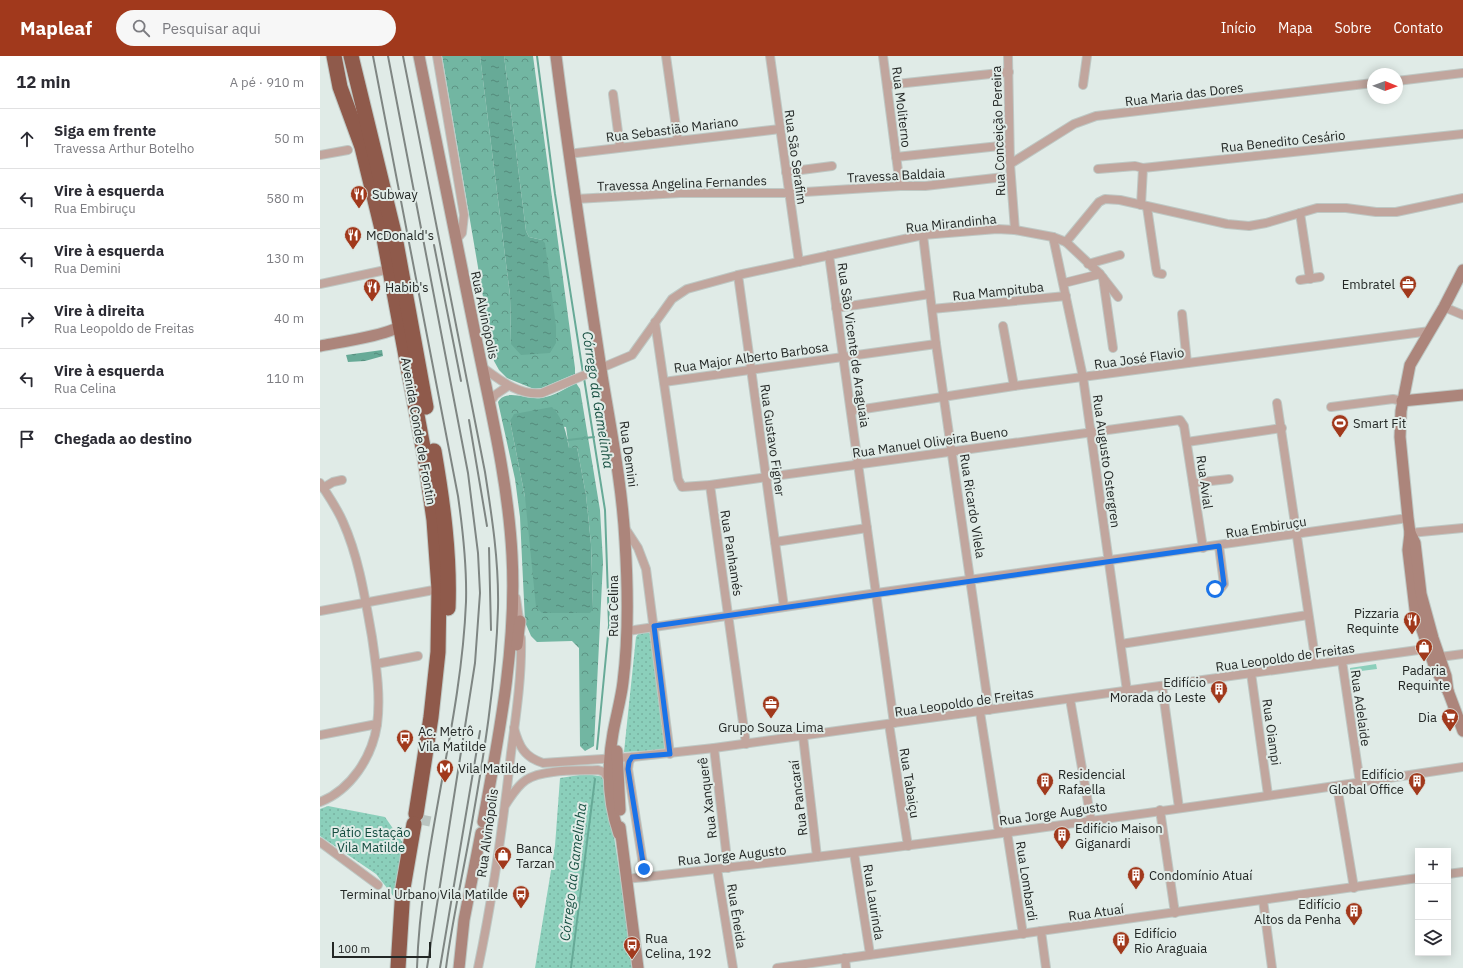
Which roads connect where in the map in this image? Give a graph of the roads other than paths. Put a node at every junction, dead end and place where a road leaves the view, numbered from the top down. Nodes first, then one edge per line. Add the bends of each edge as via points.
1 (334, 56) edge
2 (346, 56) edge
3 (351, 56) edge
4 (419, 56) edge
5 (437, 56) edge
6 (556, 56) edge
7 (666, 56) edge
8 (770, 56) edge
9 (883, 56) edge
10 (1008, 56) edge
11 (1088, 56) edge
12 (1008, 72) junction
13 (1463, 73) edge
14 (1403, 80) edge
15 (1083, 85) dead end
16 (1367, 85) edge
17 (887, 86) junction
18 (613, 94) dead end
19 (369, 128) junction
20 (780, 128) junction
21 (1463, 134) edge
22 (678, 141) junction
23 (1009, 145) junction
24 (620, 147) junction
25 (348, 150) dead end
26 (568, 154) junction
27 (320, 155) edge
28 (896, 157) junction
29 (1010, 164) junction
30 (832, 166) dead end
31 (1143, 168) junction
32 (1098, 169) dead end
33 (786, 172) junction
34 (1004, 177) dead end
35 (900, 186) junction
36 (788, 193) junction
37 (1463, 198) edge
38 (576, 199) junction
39 (1144, 206) junction
40 (1300, 213) junction
41 (1015, 230) junction
42 (923, 235) junction
43 (1053, 237) junction
44 (456, 241) junction
45 (1066, 242) junction
46 (829, 255) junction
47 (1120, 255) dead end
48 (799, 262) junction
49 (1088, 264) junction
50 (390, 269) junction
51 (1463, 270) edge
52 (1162, 274) dead end
53 (738, 276) junction
54 (1102, 276) junction
55 (1320, 277) dead end
56 (1310, 279) junction
57 (1300, 280) dead end
58 (1064, 283) junction
59 (320, 284) edge
60 (930, 294) junction
61 (1066, 296) junction
62 (1118, 297) dead end
63 (1444, 307) junction
64 (836, 308) junction
65 (932, 309) junction
66 (1182, 314) dead end
67 (1463, 315) edge
68 (655, 322) junction
69 (405, 323) junction
70 (1003, 326) dead end
71 (1430, 331) junction
72 (936, 344) junction
73 (320, 346) edge
74 (1113, 348) dead end
75 (843, 357) junction
76 (1187, 363) junction
77 (482, 367) junction
78 (601, 367) junction
79 (751, 370) junction
80 (1083, 377) junction
81 (664, 382) junction
82 (508, 386) junction
83 (1014, 386) junction
84 (1463, 395) edge
85 (944, 396) junction
86 (1402, 401) junction
87 (1278, 403) dead end
88 (489, 404) junction
89 (1331, 407) dead end
90 (851, 411) junction
91 (1181, 420) joint
92 (1282, 428) junction
93 (1091, 431) junction
94 (1187, 442) junction
95 (952, 451) junction
96 (859, 464) junction
97 (766, 477) junction
98 (1228, 479) dead end
99 (342, 480) dead end
100 (1193, 483) junction
101 (322, 485) edge
102 (710, 485) junction
103 (1408, 518) junction
104 (625, 528) junction
105 (868, 528) junction
106 (1463, 528) edge
107 (1410, 533) junction
108 (1297, 534) junction
109 (775, 542) junction
110 (1219, 546) junction
111 (1203, 548) junction
112 (1110, 562) junction
113 (972, 580) junction
114 (512, 582) junction
115 (439, 589) junction
116 (1215, 589) dead end
117 (877, 593) junction
118 (366, 603) junction
119 (784, 607) junction
120 (320, 611) edge
121 (729, 615) junction
122 (1308, 615) junction
123 (520, 621) junction
124 (654, 626) junction
125 (628, 631) junction
126 (1121, 644) junction
127 (1431, 644) junction
128 (1463, 654) edge
129 (418, 656) dead end
130 (1440, 657) junction
131 (1342, 661) junction
132 (376, 664) junction
133 (1316, 664) junction
134 (1251, 674) junction
135 (1162, 686) junction
136 (1127, 691) junction
137 (1448, 691) junction
138 (1070, 699) junction
139 (989, 710) junction
140 (980, 712) junction
141 (377, 724) junction
142 (891, 724) junction
143 (514, 728) junction
144 (1463, 731) edge
145 (320, 735) edge
146 (802, 736) junction
147 (746, 744) junction
148 (714, 748) junction
149 (670, 754) junction
150 (632, 757) junction
151 (613, 758) junction
152 (1463, 767) edge
153 (609, 780) junction
154 (1360, 783) junction
155 (1337, 786) junction
156 (489, 788) junction
157 (1268, 795) junction
158 (320, 802) edge
159 (505, 804) junction
160 (1179, 808) junction
161 (1160, 810) junction
162 (419, 820) junction
163 (1091, 820) junction
164 (1003, 832) junction
165 (619, 834) junction
166 (320, 842) edge
167 (908, 846) junction
168 (854, 853) junction
169 (817, 857) junction
170 (728, 868) junction
171 (717, 869) junction
172 (1463, 872) edge
173 (1451, 874) edge
174 (645, 877) junction
175 (1415, 878) edge
176 (626, 879) junction
177 (378, 885) dead end
178 (1354, 888) junction
179 (1263, 900) junction
180 (1175, 913) junction
181 (1041, 931) junction
182 (1023, 934) junction
183 (870, 954) junction
184 (845, 958) junction
185 (399, 966) edge
186 (459, 968) edge
187 (478, 968) edge
188 (638, 968) edge
189 (733, 968) edge
190 (777, 968) edge
191 (846, 968) edge
192 (1046, 968) edge
193 (1272, 968) edge

1 - 50 highway, Avenida Conde de Frontin via 340,87 362,147
2 - 19 highway via 356,99
3 - 19 highway, Avenida Conde de Frontin
4 - 44 street, Rua Alvinópolis
5 - 44 street via 464,215 462,233
6 - 26 street, Rua Demini
7 - 22 street
8 - 20 street, Rua São Serafim
9 - 17 street, Rua Moliterno
10 - 12 street, Rua Conceição Pereira
11 - 15 street
12 - 17 street
12 - 23 street, Rua Conceição Pereira
13 - 14 street
16 - 29 street, Rua Maria das Dores via 1096,116 1074,124
17 - 28 street, Rua Moliterno
18 - 24 street
19 - 69 highway, Avenida Conde de Frontin via 395,237
20 - 22 street, Rua Sebastião Mariano
20 - 33 street, Rua São Serafim
21 - 31 street, Rua Benedito Cesário
22 - 24 street, Rua Sebastião Mariano
23 - 28 street
23 - 29 street, Rua Conceição Pereira
24 - 26 street, Rua Sebastião Mariano
25 - 27 street
26 - 38 street, Rua Demini
28 - 35 street, Rua Moliterno
29 - 41 street, Rua Conceição Pereira
30 - 33 street
31 - 32 street, Rua Benedito Cesário via 1135,166
31 - 39 street
33 - 36 street, Rua São Serafim
34 - 35 street, Travessa Baldaia via 949,184
35 - 36 street, Travessa Baldaia
36 - 38 street, Travessa Angelina Fernandes via 680,193
36 - 48 street, Rua São Serafim
37 - 40 street via 1396,212 1330,207
38 - 78 street, Rua Demini
39 - 40 street via 1238,226 1266,223
39 - 45 street via 1120,200 1101,200
39 - 52 street via 1157,273
40 - 56 street
41 - 42 street, Rua Mirandinha via 977,229
41 - 43 street, Rua Mirandinha
42 - 46 street, Rua Mirandinha
42 - 60 street, Rua Ricardo Vilela
43 - 45 street, Rua Mirandinha
43 - 58 street, Rua Augusto Ostergren
44 - 77 street, Rua Alvinópolis
45 - 49 street
46 - 48 street, Rua Mirandinha
46 - 64 street, Rua São Vicente de Araguaia
47 - 49 street
48 - 53 street, Rua Mirandinha
49 - 54 street
50 - 59 street
50 - 69 highway, Avenida Conde de Frontin
51 - 63 street
53 - 68 street, Rua Mirandinha via 676,294
53 - 79 street, Rua Gustavo Figner
54 - 58 street
54 - 62 street
54 - 74 street
55 - 56 street
56 - 57 street
58 - 61 street, Rua Augusto Ostergren
60 - 64 street
60 - 65 street, Rua Ricardo Vilela
61 - 65 street, Rua Mampituba
61 - 80 street, Rua Augusto Ostergren
63 - 67 street
63 - 71 street
64 - 75 street, Rua São Vicente de Araguaia
65 - 72 street, Rua Ricardo Vilela
66 - 76 street
68 - 78 street, Rua Mirandinha via 632,355
68 - 81 street
69 - 73 street
69 - 115 highway, Avenida Conde de Frontin via 434,520
69 - 162 highway, Avenida Conde de Frontin via 439,479 449,580 447,640 440,711
70 - 83 street
71 - 76 street, Rua José Flavio
71 - 86 street via 1410,365
72 - 75 street, Rua Major Alberto Barbosa
72 - 85 street, Rua Ricardo Vilela
75 - 79 street, Rua Major Alberto Barbosa
75 - 90 street, Rua São Vicente de Araguaia
76 - 80 street, Rua José Flavio
77 - 82 street, Rua Mirandinha
77 - 88 street, Rua Alvinópolis
78 - 82 street, Rua Mirandinha via 548,392 526,394
78 - 104 street, Rua Demini
79 - 81 street, Rua Major Alberto Barbosa
79 - 97 street, Rua Gustavo Figner
80 - 83 street, Rua José Flavio
80 - 93 street, Rua Augusto Ostergren
81 - 102 street, Rua Manuel Oliveira Bueno via 678,479 682,487
82 - 88 street
83 - 85 street, Rua José Flavio
84 - 86 street
85 - 90 street, Rua José Flavio
85 - 95 street, Rua Ricardo Vilela
86 - 89 street via 1393,399
86 - 103 street via 1400,437
87 - 92 street
88 - 114 street, Rua Alvinópolis via 508,505
90 - 96 street, Rua São Vicente de Araguaia
91 - 93 street, Rua Manuel Oliveira Bueno
91 - 94 street, Rua Avial
92 - 94 street
92 - 108 street
93 - 95 street, Rua Manuel Oliveira Bueno
93 - 112 street, Rua Augusto Ostergren
94 - 100 street, Rua Avial
95 - 96 street, Rua Manuel Oliveira Bueno
95 - 113 street, Rua Ricardo Vilela
96 - 97 street, Rua Manuel Oliveira Bueno
96 - 105 street, Rua São Vicente de Araguaia
97 - 102 street, Rua Manuel Oliveira Bueno
97 - 109 street, Rua Gustavo Figner
98 - 100 street
99 - 101 street
100 - 111 street, Rua Avial
101 - 118 street via 345,528 362,580
102 - 121 street, Rua Panhamés
103 - 107 street
103 - 108 street, Rua Embiruçu
104 - 124 street, Rua Demini via 643,557
104 - 125 street, Rua Celina
105 - 109 street
105 - 117 street, Rua São Vicente de Araguaia
106 - 107 street
107 - 127 street via 1408,543 1413,596 1417,614
108 - 110 street, Rua Embiruçu
108 - 122 street
109 - 119 street, Rua Gustavo Figner
110 - 111 street, Rua Embiruçu
110 - 116 street via 1224,584 1221,588
111 - 112 street, Rua Embiruçu
112 - 113 street, Rua Embiruçu
112 - 126 street, Rua Augusto Ostergren
113 - 117 street, Rua Embiruçu
113 - 139 street, Rua Ricardo Vilela
114 - 123 street, Rua Alvinópolis
114 - 156 street, Rua Alvinópolis via 508,666
115 - 118 street
115 - 162 highway, Avenida Conde de Frontin via 436,684
117 - 119 street, Rua Embiruçu
117 - 142 street, Rua São Vicente de Araguaia
118 - 120 street
118 - 132 street
119 - 121 street, Rua Embiruçu
121 - 124 street, Rua Embiruçu
121 - 147 street, Rua Panhamés
122 - 126 street
122 - 133 street
123 - 143 street, Rua Alvinópolis via 521,659
123 - 156 street via 502,749
124 - 125 street, Rua Embiruçu
124 - 149 street, Rua Demini
125 - 151 street, Rua Celina
126 - 136 street, Rua Augusto Ostergren
127 - 130 street
127 - 131 street, Rua Leopoldo de Freitas via 1418,650
127 - 137 street via 1439,678
128 - 130 street
129 - 132 street
130 - 137 street
131 - 133 street, Rua Leopoldo de Freitas
131 - 154 street, Rua Adelaide
132 - 141 street
133 - 134 street, Rua Leopoldo de Freitas
134 - 135 street, Rua Leopoldo de Freitas
134 - 157 street, Rua Oiampi
135 - 136 street, Rua Leopoldo de Freitas
135 - 160 street
136 - 138 street, Rua Leopoldo de Freitas
137 - 144 street
138 - 139 street, Rua Leopoldo de Freitas
138 - 163 street
139 - 140 street, Rua Leopoldo de Freitas
140 - 142 street, Rua Leopoldo de Freitas
140 - 164 street, Rua Lombardi
141 - 145 street
141 - 158 street via 366,756 352,780
142 - 146 street, Rua Leopoldo de Freitas
142 - 167 street, Rua Tabaiçu
143 - 151 street, Rua Leopoldo de Freitas via 522,751 529,758 543,763
143 - 159 street, Rua Alvinópolis
146 - 147 street, Rua Leopoldo de Freitas
146 - 169 street, Rua Pancaraí
147 - 148 street, Rua Leopoldo de Freitas
148 - 149 street, Rua Leopoldo de Freitas
148 - 170 street, Rua Xanquerê
149 - 150 street, Rua Leopoldo de Freitas
150 - 151 street, Rua Leopoldo de Freitas
150 - 174 street via 628,769
151 - 153 street, Rua Celina
151 - 165 street, Rua Celina via 620,814
152 - 154 street, Rua Jorge Augusto
153 - 159 street via 604,772 598,770 556,772 536,776 527,779 517,788
153 - 165 street, Rua Celina via 613,817
154 - 155 street, Rua Jorge Augusto
155 - 157 street, Rua Jorge Augusto
155 - 178 street
156 - 186 street, Rua Alvinópolis via 464,920
157 - 160 street, Rua Jorge Augusto
159 - 187 street, Rua Alvinópolis via 487,928
160 - 161 street, Rua Jorge Augusto
161 - 163 street, Rua Jorge Augusto
161 - 180 street
162 - 185 highway, Avenida Conde de Frontin via 403,888
163 - 164 street, Rua Jorge Augusto
164 - 167 street, Rua Jorge Augusto
164 - 182 street, Rua Lombardi
165 - 176 street, Rua Celina
166 - 177 street
167 - 168 street, Rua Jorge Augusto
168 - 169 street, Rua Jorge Augusto
168 - 183 street, Rua Laurinda
169 - 170 street, Rua Jorge Augusto
170 - 171 street, Rua Jorge Augusto
171 - 174 street, Rua Jorge Augusto
171 - 189 street, Rua Êneida
172 - 173 street
174 - 176 street
175 - 178 street, Rua Atuaí
176 - 188 street, Rua Celina
178 - 179 street, Rua Atuaí
179 - 180 street, Rua Atuaí
179 - 193 street
180 - 181 street, Rua Atuaí
181 - 182 street, Rua Atuaí
181 - 192 street
182 - 183 street, Rua Atuaí
183 - 184 street, Rua Atuaí
184 - 190 street, Rua Atuaí
184 - 191 street

